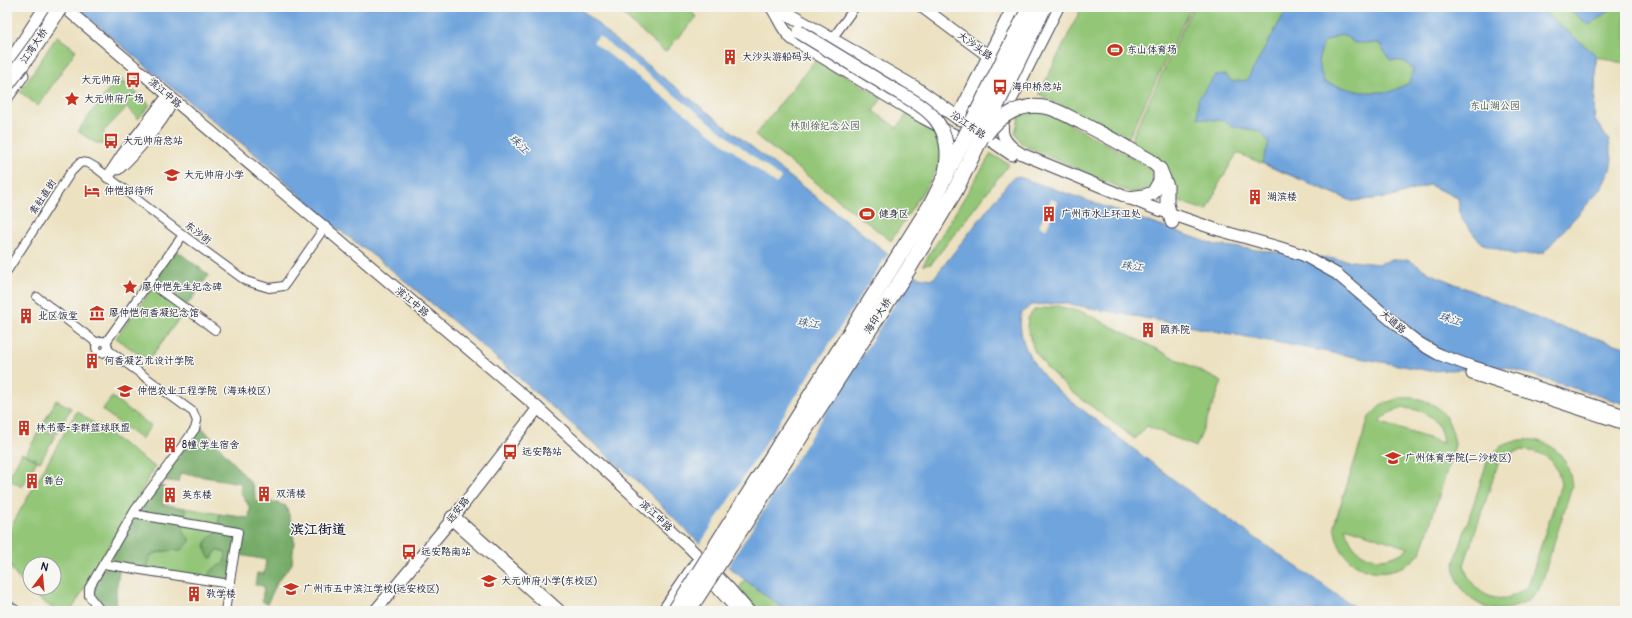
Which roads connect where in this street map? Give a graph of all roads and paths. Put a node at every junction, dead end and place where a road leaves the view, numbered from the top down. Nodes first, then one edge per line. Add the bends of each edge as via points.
1 (40, 7) edge
2 (46, 7) edge
3 (771, 7) edge
4 (775, 7) edge
5 (855, 7) edge
6 (922, 7) edge
7 (1014, 7) edge
8 (1030, 7) edge
9 (1044, 7) edge
10 (1057, 7) edge
11 (60, 9) edge
12 (832, 40) junction
13 (996, 45) junction
14 (20, 48) junction
15 (7, 56) edge
16 (990, 57) junction
17 (7, 64) edge
18 (1028, 66) junction
19 (7, 70) edge
20 (7, 84) edge
21 (1015, 93) junction
22 (7, 96) edge
23 (169, 102) junction
24 (958, 118) junction
25 (976, 150) junction
26 (1013, 156) junction
27 (1160, 169) junction
28 (108, 177) junction
29 (938, 192) junction
30 (1129, 198) junction
31 (1170, 218) junction
32 (320, 234) junction
33 (183, 235) junction
34 (7, 271) edge
35 (149, 282) junction
36 (37, 297) dead end
37 (215, 330) dead end
38 (103, 345) junction
39 (1494, 377) junction
40 (536, 410) junction
41 (1625, 415) edge
42 (1625, 424) edge
43 (133, 514) junction
44 (453, 518) junction
45 (103, 564) junction
46 (695, 564) junction
47 (710, 568) junction
48 (713, 583) junction
49 (230, 584) junction
50 (7, 604) edge
51 (17, 611) edge
52 (101, 611) edge
53 (225, 611) edge
54 (375, 611) edge
55 (557, 611) edge
56 (662, 611) edge
57 (675, 611) edge
58 (688, 611) edge
59 (696, 611) edge
60 (738, 611) edge
61 (749, 611) edge

1 - 15 main road
2 - 14 highway, 江湾大桥
3 - 26 main road via 785,32 798,43 957,136 991,146
3 - 29 main road, bridge via 799,32 933,117 943,133 947,152 946,171
4 - 12 main road, 沿江东路
5 - 12 street
6 - 16 main road, 大沙头路
7 - 13 main road
8 - 29 highway, 海印大桥, bridge
9 - 25 highway, 海印大桥, bridge
10 - 18 main road
11 - 20 highway, 江湾大桥, bridge
11 - 22 main road
11 - 23 main road, 滨江中路
12 - 24 main road, 沿江东路 via 917,89
13 - 16 main road
13 - 18 main road via 998,52 1008,61 1022,67
14 - 17 highway
14 - 19 highway
16 - 21 main road, 大沙头路 via 1013,77 1016,84
16 - 24 main road
18 - 21 main road
21 - 24 main road via 1004,109 988,122 978,124
21 - 30 main road via 1002,126 1006,143 1022,154
23 - 28 main road via 129,159
23 - 32 main road, 滨江中路
23 - 40 main road, 滨江中路
24 - 26 main road, 沿江东路
25 - 27 main road, bridge via 1003,116 1024,108 1040,106 1057,110 1150,160
25 - 58 highway, 海印大桥, bridge via 909,268
26 - 31 main road, 沿江东路 via 1063,178
27 - 30 main road via 1160,181 1153,193
27 - 31 main road via 1167,186
28 - 33 street, 东沙街
28 - 34 street, 素社直街 via 88,163 81,162 75,167
29 - 57 highway, 海印大桥, bridge
30 - 31 main road
31 - 39 main road, 大通路 via 1214,233 1291,250 1321,264 1352,286 1419,343
32 - 33 street, 东沙街 via 284,286 269,288 246,281
32 - 40 main road, 滨江中路
33 - 35 street
35 - 37 street
35 - 38 street
36 - 38 street
38 - 43 street via 193,412 197,421 195,429
39 - 41 main road, 大通路
39 - 42 main road, 大通路
40 - 44 main road, 远安路
40 - 46 main road, 滨江中路
40 - 47 main road, 滨江中路
43 - 45 street
43 - 49 street via 238,532
44 - 54 main road, 远安路
44 - 55 highway
45 - 49 street
45 - 52 street via 88,592
46 - 47 main road
46 - 48 main road, 滨江中路
46 - 56 main road
47 - 48 main road
47 - 61 main road, 滨江中路
48 - 59 main road
48 - 60 main road, 滨江中路
49 - 53 street
50 - 51 street

